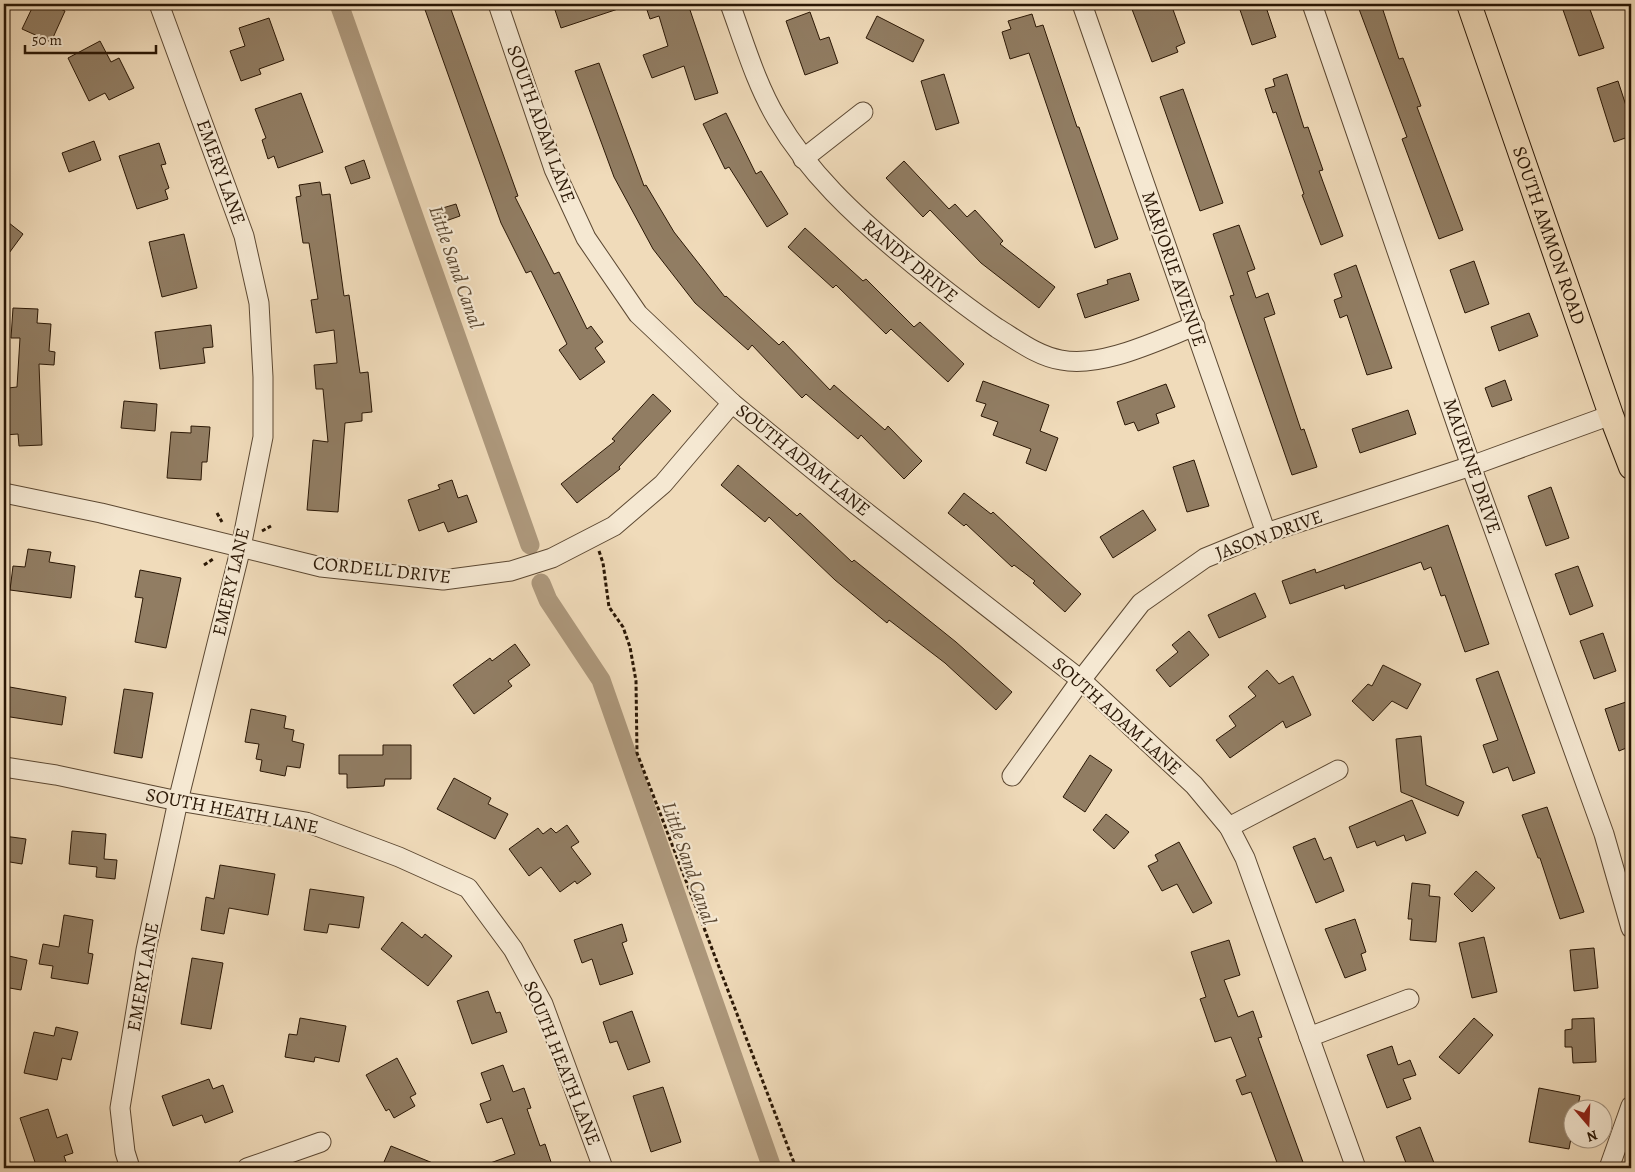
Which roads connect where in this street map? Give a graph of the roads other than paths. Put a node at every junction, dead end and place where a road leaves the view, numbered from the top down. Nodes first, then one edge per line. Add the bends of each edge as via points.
1 (159, 4) edge
2 (498, 4) edge
3 (730, 4) edge
4 (1082, 4) edge
5 (1312, 4) edge
6 (1469, 4) edge
7 (863, 112) dead end
8 (803, 159) junction
9 (1194, 326) junction
10 (732, 404) junction
11 (1611, 415) junction
12 (1471, 466) junction
13 (1631, 467) edge
14 (4, 493) edge
15 (1266, 533) junction
16 (240, 547) junction
17 (1080, 680) junction
18 (4, 768) edge
19 (1338, 770) dead end
20 (1012, 776) dead end
21 (178, 801) junction
22 (1229, 827) junction
23 (1631, 928) edge
24 (1409, 999) dead end
25 (1309, 1037) junction
26 (1631, 1106) edge
27 (321, 1142) dead end
28 (130, 1168) edge
29 (247, 1168) edge
30 (603, 1168) edge
31 (1356, 1168) edge
32 (1609, 1168) edge

1 - 16 street, EMERY LANE via 244,236 258,303 263,437
2 - 10 street, SOUTH ADAM LANE via 554,169 586,238 638,314
3 - 8 street, RANDY DRIVE via 776,118
4 - 9 street, MARJORIE AVENUE
5 - 12 street, MAURINE DRIVE
6 - 11 main road, SOUTH AMMON ROAD
7 - 8 street
8 - 9 street, RANDY DRIVE via 855,216 958,302 1034,351 1060,360 1091,362
9 - 15 street, MARJORIE AVENUE
10 - 16 street, CORDELL DRIVE via 664,484 614,526 552,558 511,570 443,580 321,567
10 - 17 street, SOUTH ADAM LANE
11 - 12 street, JASON DRIVE
11 - 13 main road, SOUTH AMMON ROAD
12 - 15 street, JASON DRIVE
12 - 23 street, MAURINE DRIVE via 1604,834
14 - 16 street, CORDELL DRIVE
15 - 17 street, JASON DRIVE via 1205,558 1141,603
16 - 21 street, EMERY LANE
17 - 20 street, JASON DRIVE
17 - 22 street, SOUTH ADAM LANE via 1194,785
18 - 21 street, SOUTH HEATH LANE via 56,775
19 - 22 street
21 - 28 street, EMERY LANE via 146,950 120,1108
21 - 30 street, SOUTH HEATH LANE via 306,822 399,857 468,888 513,949 543,1004
22 - 25 street, SOUTH ADAM LANE via 1245,858
24 - 25 street
25 - 31 street, SOUTH ADAM LANE
26 - 32 street
27 - 29 street

